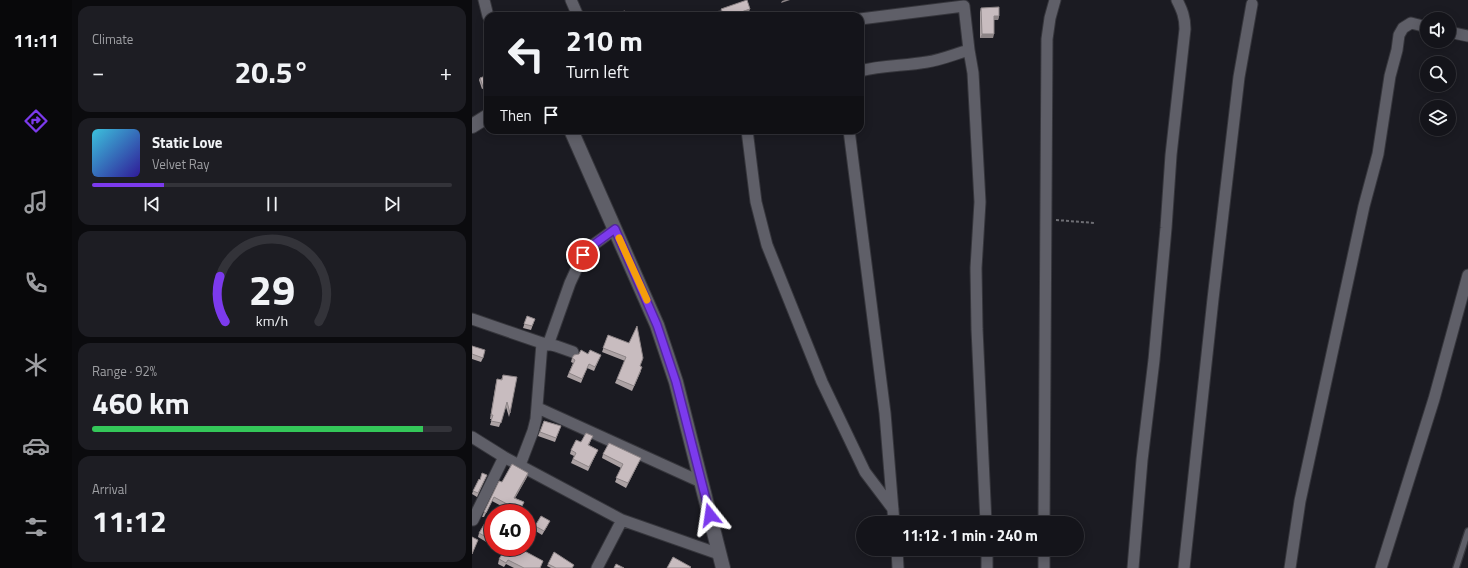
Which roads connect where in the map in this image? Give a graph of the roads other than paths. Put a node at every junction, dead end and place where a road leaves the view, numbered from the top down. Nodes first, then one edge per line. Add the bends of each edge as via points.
1 (484, 0) edge
2 (571, 0) edge
3 (1055, 0) edge
4 (1177, 0) edge
5 (964, 3) edge
6 (1252, 4) dead end
7 (487, 12) edge
8 (576, 12) edge
9 (864, 18) edge
10 (1420, 26) edge
11 (1456, 33) edge
12 (1468, 36) edge
13 (969, 50) junction
14 (864, 70) edge
15 (484, 118) edge
16 (472, 126) edge
17 (573, 134) edge
18 (748, 134) edge
19 (850, 134) edge
20 (615, 229) junction
21 (1468, 275) edge
22 (472, 320) edge
23 (545, 344) junction
24 (573, 352) dead end
25 (538, 408) junction
26 (472, 437) edge
27 (504, 457) junction
28 (520, 465) junction
29 (701, 482) junction
30 (893, 509) junction
31 (894, 516) edge
32 (986, 516) edge
33 (1044, 516) edge
34 (473, 520) edge
35 (622, 520) junction
36 (1468, 531) edge
37 (719, 554) junction
38 (897, 556) edge
39 (987, 556) edge
40 (1044, 556) edge
41 (597, 568) edge
42 (723, 568) edge
43 (898, 568) edge
44 (988, 568) edge
45 (1044, 568) edge
46 (1133, 568) edge
47 (1184, 568) edge
48 (1290, 568) edge
49 (1381, 568) edge
50 (1456, 568) edge

1 - 7 street
2 - 8 street
3 - 33 street via 1047,39
4 - 46 street via 1183,12 1185,29
5 - 9 street
5 - 13 street
6 - 47 street via 1239,78
10 - 48 street via 1411,24 1403,28 1399,35 1378,154 1364,206 1300,501
11 - 12 street
13 - 14 street via 929,62
13 - 32 street via 973,73 980,202 976,268 977,329
15 - 16 street
17 - 20 street
18 - 30 street via 756,202 767,245 822,382 865,472
19 - 30 street via 885,414
20 - 23 street via 583,255
20 - 29 street via 657,325 676,382
21 - 49 street via 1434,399
22 - 23 street
23 - 24 street
23 - 25 street
25 - 28 street via 534,431
25 - 29 street
26 - 27 street
27 - 28 street
27 - 34 street
28 - 35 street
29 - 37 street
30 - 31 street
35 - 37 street
35 - 41 street
36 - 50 lane
37 - 42 street
38 - 43 street
39 - 44 street
40 - 45 street

